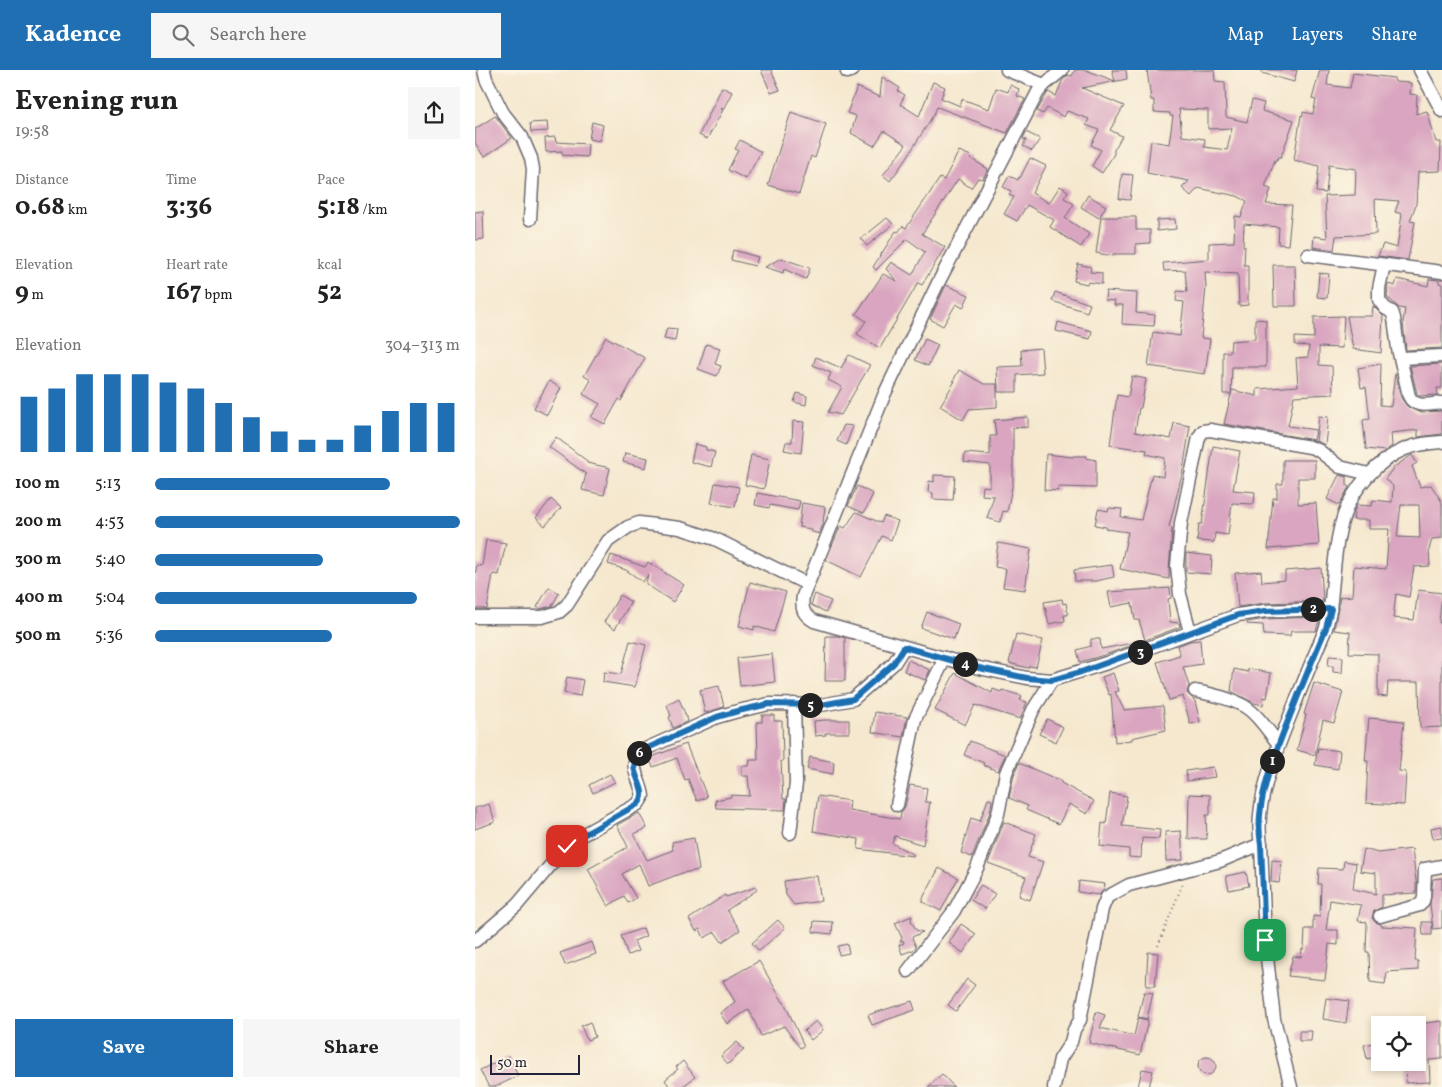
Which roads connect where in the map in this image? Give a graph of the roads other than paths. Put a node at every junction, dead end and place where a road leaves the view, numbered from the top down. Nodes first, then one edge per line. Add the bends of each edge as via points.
1 (484, 70) edge
2 (1007, 70) edge
3 (1062, 70) edge
4 (1420, 70) edge
5 (1044, 85) junction
6 (1442, 111) edge
7 (530, 219) dead end
8 (1308, 256) dead end
9 (1384, 265) junction
10 (1442, 272) edge
11 (1442, 356) edge
12 (1401, 358) junction
13 (1442, 403) edge
14 (1442, 442) edge
15 (1369, 474) junction
16 (807, 584) junction
17 (1331, 609) junction
18 (475, 617) edge
19 (1190, 632) junction
20 (904, 647) junction
21 (945, 658) junction
22 (1052, 680) junction
23 (1195, 691) dead end
24 (794, 704) junction
25 (1278, 743) junction
26 (897, 805) dead end
27 (790, 833) dead end
28 (1261, 844) junction
29 (1442, 866) edge
30 (1380, 916) dead end
31 (475, 941) edge
32 (908, 971) dead end
33 (1054, 1087) edge
34 (1291, 1087) edge

1 - 7 street via 503,112 522,137 531,158
2 - 5 street
3 - 5 street
4 - 6 street
5 - 16 street via 1037,92 885,393
8 - 9 street
9 - 10 street
9 - 12 street via 1379,300 1392,312
11 - 12 street
12 - 13 street via 1411,402 1417,405
14 - 15 street via 1403,449
15 - 17 street via 1343,516
15 - 19 street via 1340,468 1311,447 1210,430 1203,432 1199,437 1181,523 1177,566
16 - 18 street via 715,539 680,528 639,524 628,527 608,541 567,605 559,612 541,618
16 - 20 street via 801,607 805,616
17 - 19 street via 1247,613
17 - 25 street
19 - 22 street
20 - 21 street
20 - 24 street via 894,663 853,699 821,705
21 - 22 street via 1027,678
21 - 26 street via 915,719
22 - 32 street via 1033,710 1006,774 999,814 977,868 953,911
23 - 25 street via 1241,704
24 - 27 street via 796,783
24 - 31 street via 769,704 717,717 641,751 633,763 642,790 641,801 571,842 517,905
25 - 28 street via 1261,811 1258,830
28 - 33 street via 1220,861 1129,885 1107,897 1080,1020 1060,1059
28 - 34 street via 1265,940 1274,1019
29 - 30 street via 1425,869 1424,897 1420,905

